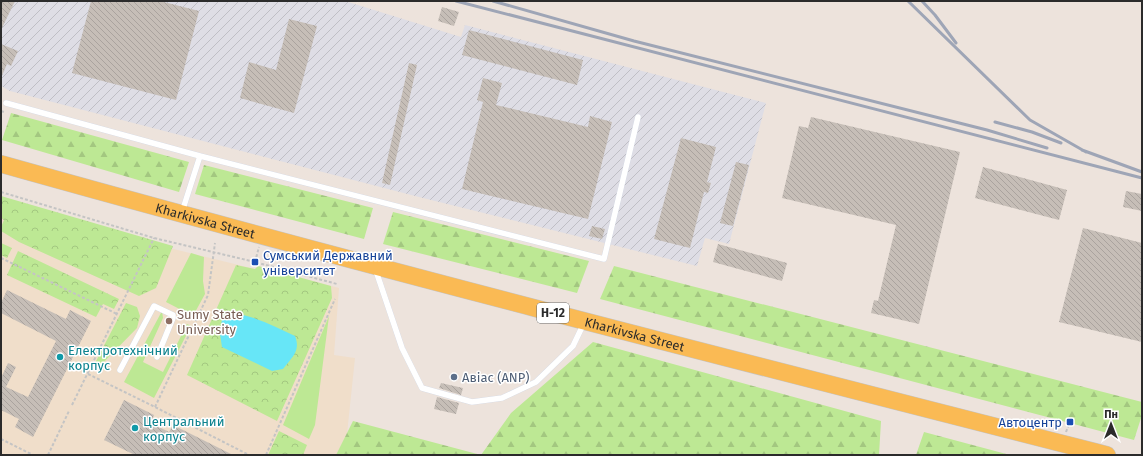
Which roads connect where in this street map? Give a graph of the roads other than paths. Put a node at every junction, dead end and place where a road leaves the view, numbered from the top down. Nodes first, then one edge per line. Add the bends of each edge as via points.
1 (6, 103) dead end
2 (638, 117) dead end
3 (200, 156) junction
4 (1, 164) edge
5 (182, 214) junction
6 (374, 266) junction
7 (585, 321) junction
8 (158, 357) dead end
9 (120, 370) dead end
10 (1107, 455) edge

1 - 3 lane
2 - 3 lane via 604,259
3 - 5 lane
4 - 5 main road, Kharkivska Street / Н-12
5 - 6 main road, Kharkivska Street / Н-12
6 - 7 main road, Kharkivska Street / Н-12
6 - 7 lane via 402,348 422,388 472,402 502,398 536,382 573,346
7 - 10 main road, Kharkivska Street / Н-12
8 - 9 lane via 173,315 154,306

